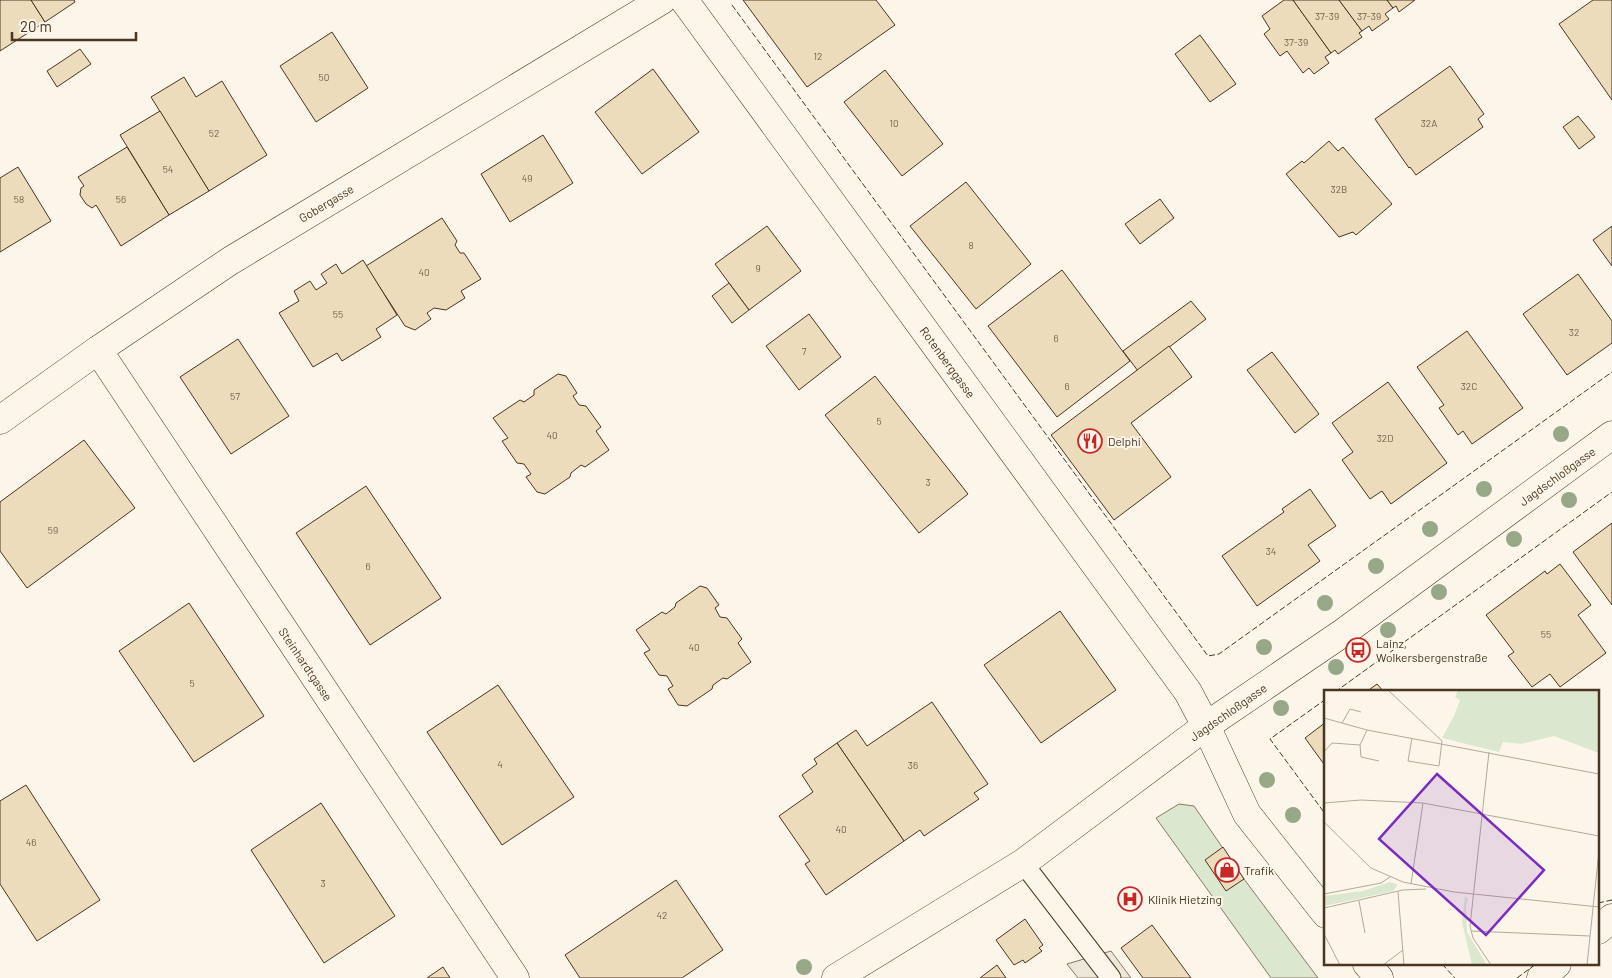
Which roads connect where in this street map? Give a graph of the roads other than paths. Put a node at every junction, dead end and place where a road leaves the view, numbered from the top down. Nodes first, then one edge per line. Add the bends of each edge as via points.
1 (662, 0) edge
2 (684, 0) edge
3 (98, 350) junction
4 (0, 420) edge
5 (1612, 435) edge
6 (1206, 726) junction
7 (1022, 863) junction
8 (1324, 911) edge
9 (1612, 918) edge
10 (1600, 928) edge
11 (915, 929) junction
12 (1369, 966) edge
13 (1555, 966) edge
14 (515, 978) edge
15 (836, 978) edge
16 (856, 978) edge
17 (1111, 978) edge
18 (1379, 978) edge
19 (1541, 978) edge

1 - 3 street, Gobergasse via 230,262
2 - 6 street, Rotenberggasse via 1188,692
3 - 4 street, Gobergasse
3 - 14 street, Steinhardtgasse
5 - 6 street, Jagdschloßgasse via 1344,632
6 - 7 street, Jagdschloßgasse
6 - 8 street, Rotenberggasse via 1247,814
7 - 11 street, Jagdschloßgasse
7 - 17 lane
9 - 10 street
11 - 15 street, Jagdschloßgasse
11 - 16 street
12 - 18 street
13 - 19 street

